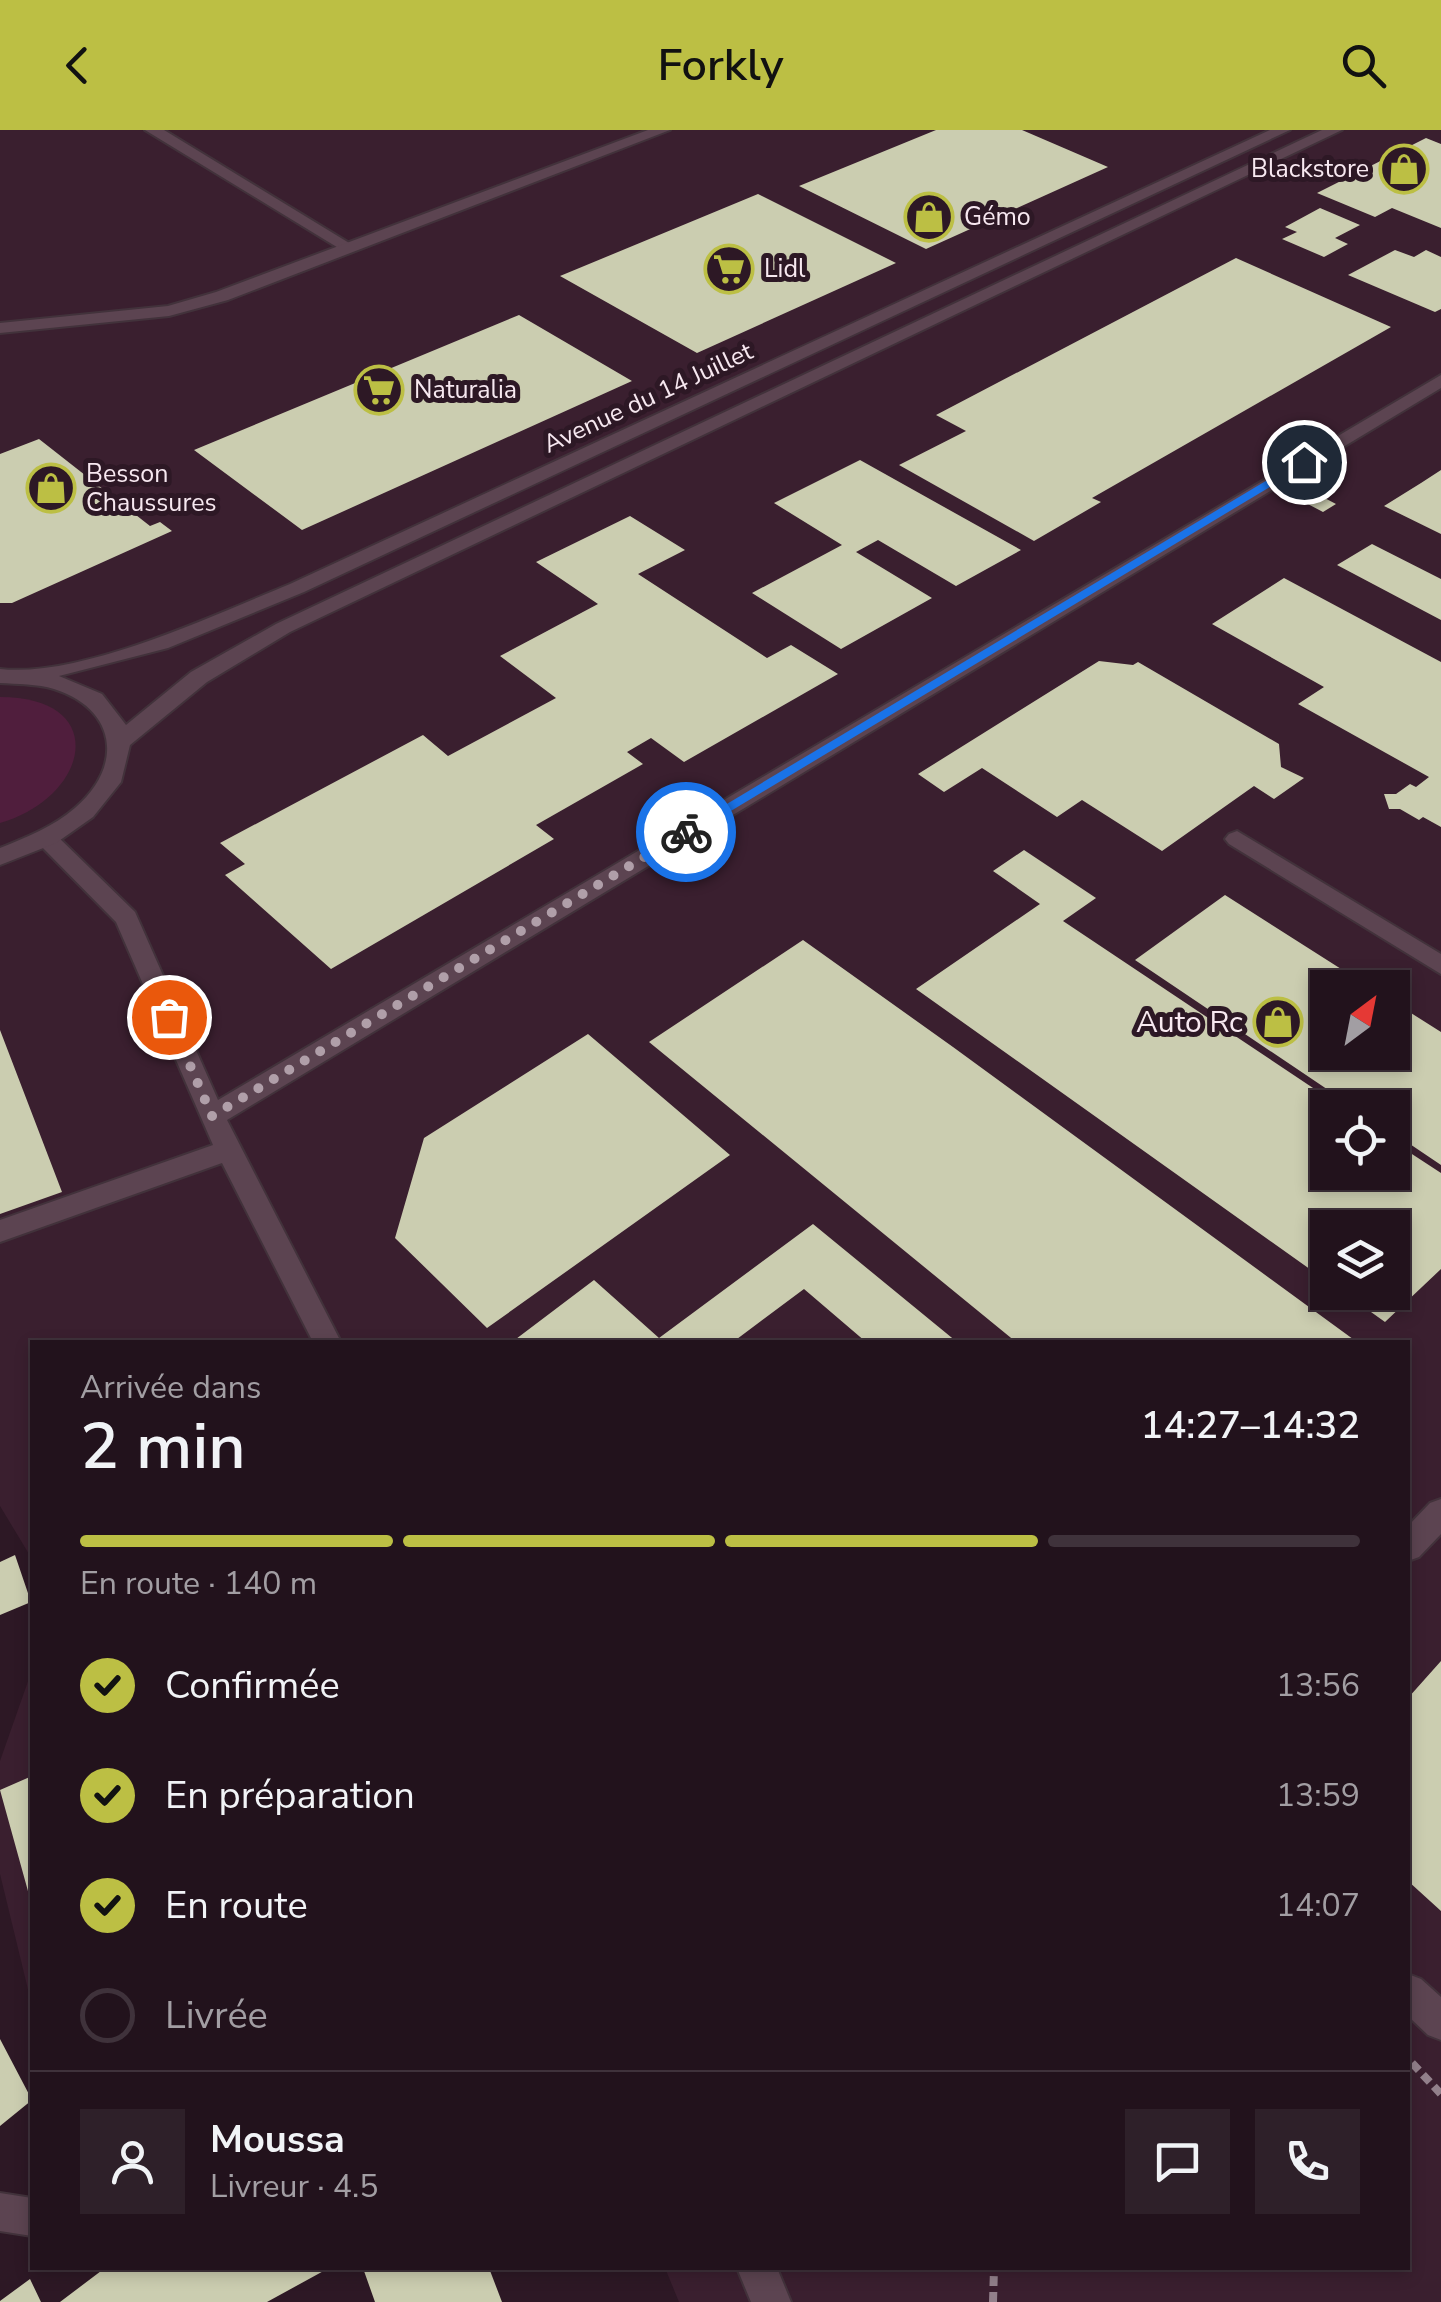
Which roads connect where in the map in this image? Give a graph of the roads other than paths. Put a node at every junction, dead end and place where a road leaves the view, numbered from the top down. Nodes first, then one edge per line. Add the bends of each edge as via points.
1 (154, 130) edge
2 (662, 130) edge
3 (1282, 130) edge
4 (1334, 130) edge
5 (351, 248) junction
6 (0, 328) edge
7 (1441, 380) edge
8 (11, 676) edge
9 (121, 741) junction
10 (47, 839) junction
11 (1237, 840) dead end
12 (0, 857) edge
13 (1441, 964) edge
14 (212, 1116) junction
15 (228, 1150) junction
16 (0, 1232) edge
17 (326, 1340) edge
18 (1441, 1512) edge
19 (1410, 1545) edge
20 (1410, 1994) edge
21 (1441, 2022) edge
22 (0, 2212) edge
23 (30, 2216) edge
24 (759, 2270) edge
25 (771, 2302) edge

1 - 5 main road
2 - 5 main road
3 - 8 main road, Avenue du 14 Juillet via 297,588 161,644
4 - 9 main road, Avenue du 14 Juillet via 282,628 199,677
5 - 6 main road via 169,312
7 - 14 main road
8 - 9 main road via 60,683 90,697 112,716
9 - 10 main road via 119,766 106,793
10 - 12 main road
10 - 14 main road via 126,918
11 - 13 main road
14 - 15 main road
15 - 16 main road
15 - 17 main road
18 - 19 main road
20 - 21 main road
22 - 23 main road
24 - 25 main road

